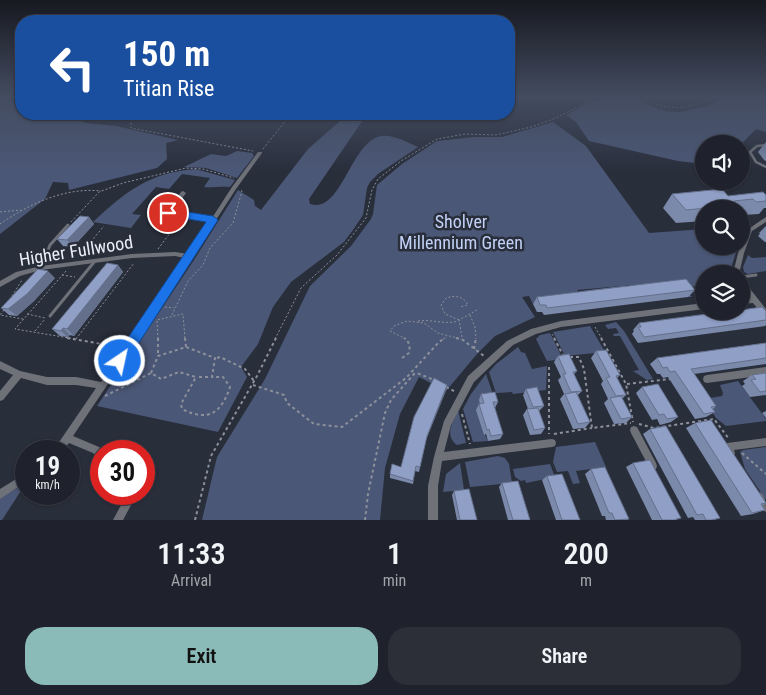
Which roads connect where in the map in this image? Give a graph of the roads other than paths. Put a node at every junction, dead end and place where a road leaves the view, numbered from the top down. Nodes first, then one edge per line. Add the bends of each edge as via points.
1 (766, 145) edge
2 (260, 153) road end
3 (766, 167) edge
4 (183, 193) dead end
5 (766, 219) edge
6 (213, 220) junction
7 (68, 225) edge
8 (188, 256) junction
9 (96, 260) junction
10 (738, 265) edge
11 (41, 268) junction
12 (756, 275) dead end
13 (750, 276) edge
14 (0, 284) edge
15 (750, 296) edge
16 (750, 300) edge
17 (753, 300) junction
18 (695, 307) edge
19 (766, 314) edge
20 (50, 316) road end
21 (0, 365) edge
22 (766, 371) edge
23 (19, 374) junction
24 (707, 379) dead end
25 (103, 386) junction
26 (0, 397) edge
27 (633, 426) road end
28 (68, 438) joint
29 (766, 442) edge
30 (552, 443) dead end
31 (90, 447) edge
32 (438, 456) junction
33 (737, 462) edge
34 (656, 471) edge
35 (15, 484) edge
36 (756, 492) edge
37 (0, 494) edge
38 (126, 505) edge
39 (766, 507) edge
40 (118, 520) edge
41 (433, 520) edge

1 - 3 lane via 758,145 750,152 756,162
2 - 6 street
4 - 6 street via 168,213
5 - 10 street via 750,230
6 - 8 street
7 - 11 lane via 50,245
8 - 9 street, Higher Fullwood via 175,254
8 - 25 street
9 - 11 street, Higher Fullwood
9 - 20 lane
11 - 14 street, Higher Fullwood via 18,274
12 - 13 lane
15 - 17 street
16 - 17 street
17 - 19 street
18 - 32 street via 591,320 522,336 471,379 447,424
21 - 23 street
22 - 24 street
23 - 25 street via 47,381 76,381
23 - 26 street
25 - 28 street
27 - 34 street
28 - 31 street
29 - 33 street via 727,447
30 - 32 street
32 - 41 street via 433,486
35 - 37 street
36 - 39 street
38 - 40 street

